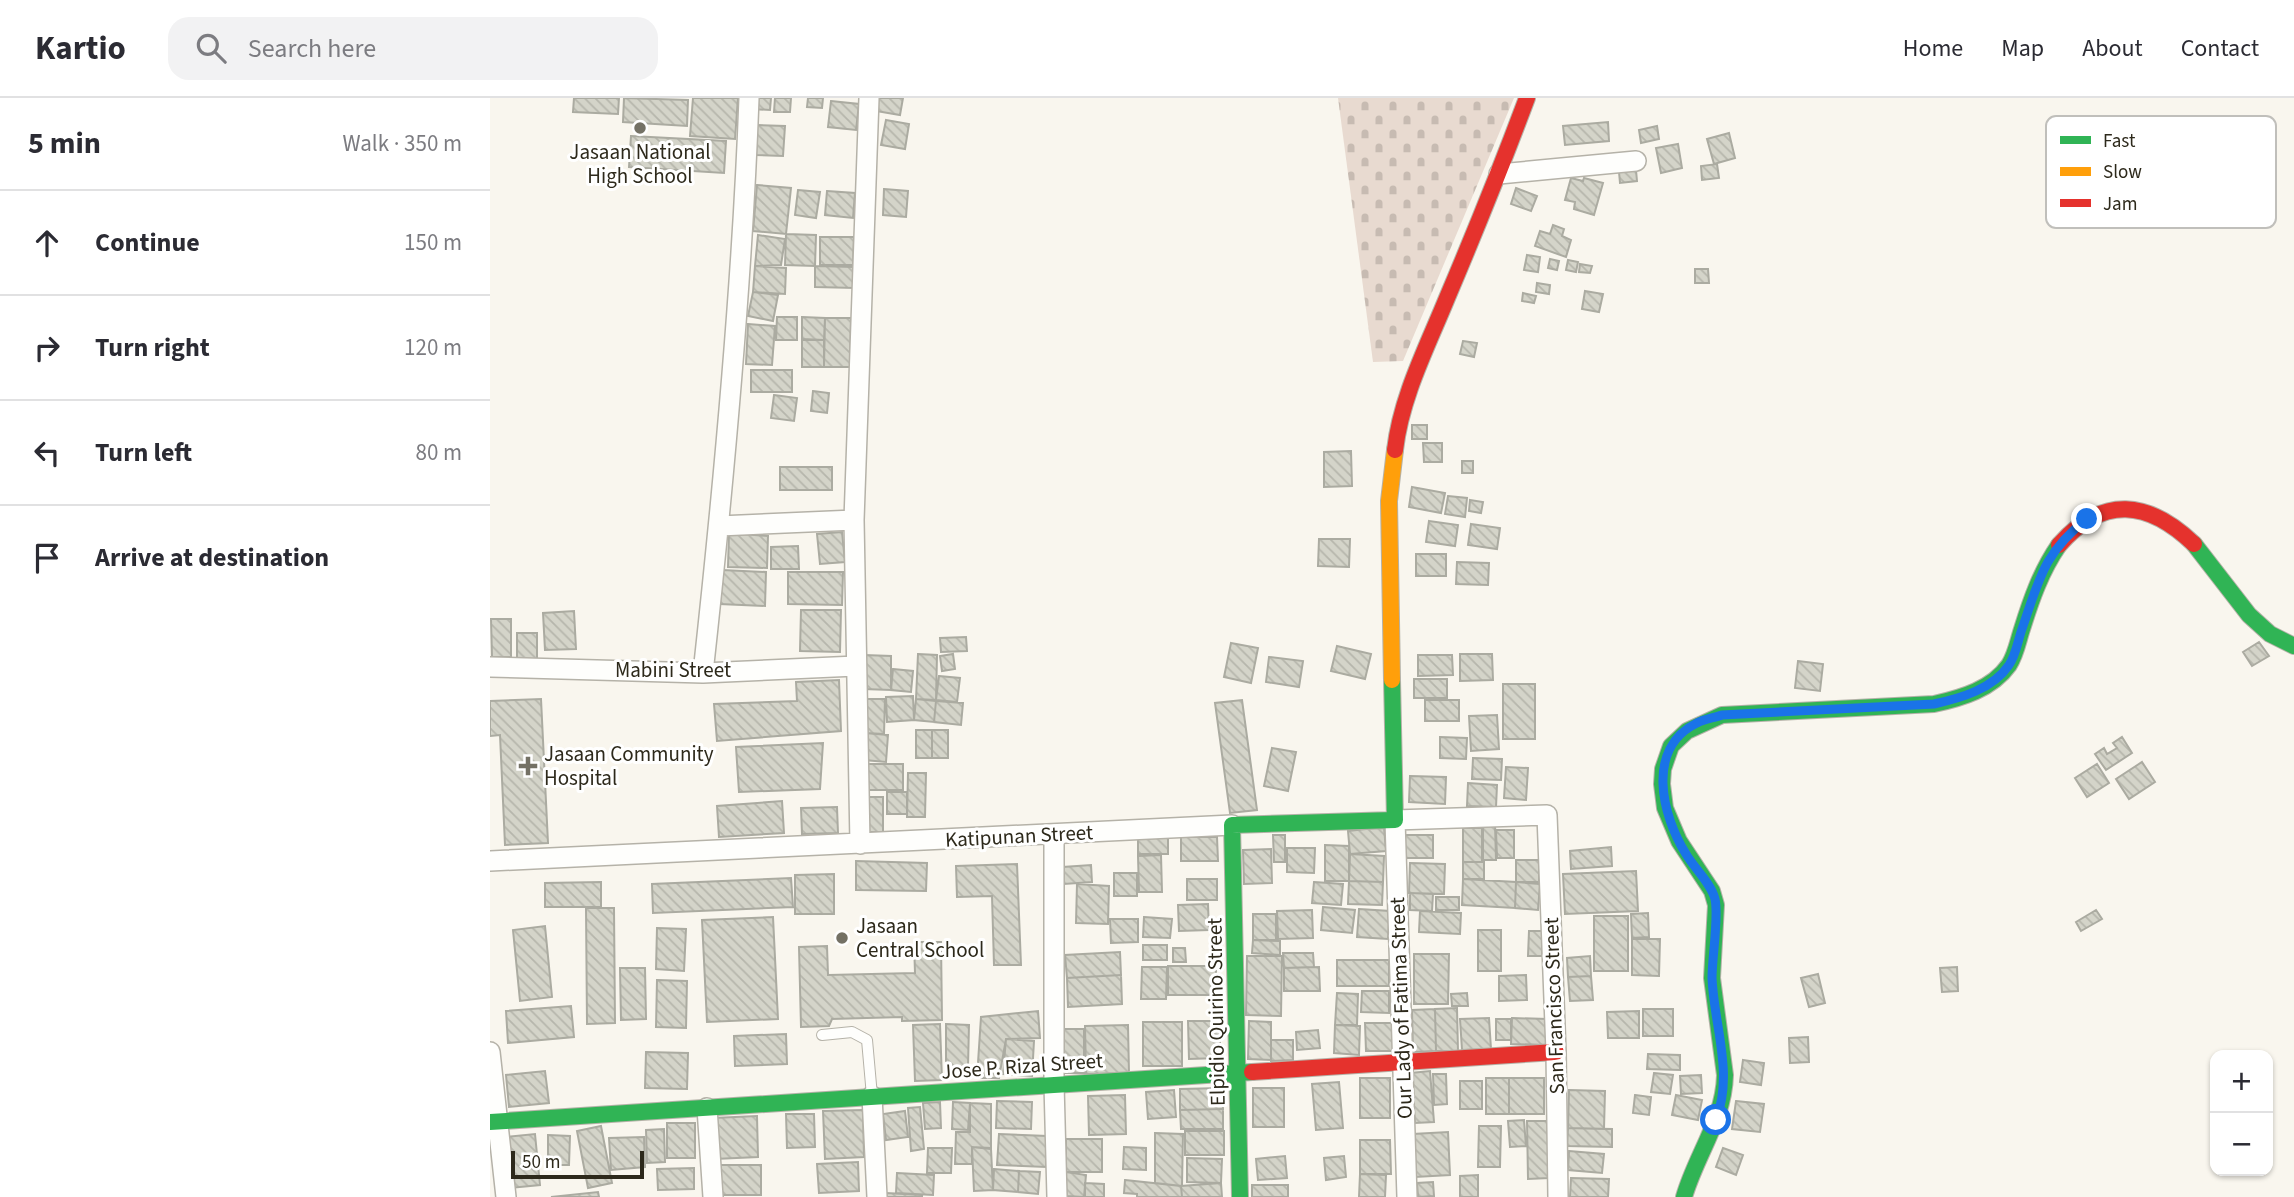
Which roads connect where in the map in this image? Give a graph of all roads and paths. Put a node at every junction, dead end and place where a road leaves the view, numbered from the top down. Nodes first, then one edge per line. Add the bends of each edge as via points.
1 (749, 98) edge
2 (869, 98) edge
3 (1527, 98) edge
4 (1636, 161) dead end
5 (1499, 174) junction
6 (854, 520) junction
7 (719, 526) junction
8 (2294, 646) edge
9 (856, 666) junction
10 (490, 667) edge
11 (703, 673) junction
12 (1547, 815) joint
13 (1395, 820) junction
14 (1232, 825) junction
15 (1054, 834) junction
16 (860, 844) junction
17 (490, 861) edge
18 (822, 1035) dead end
19 (490, 1052) edge
20 (1556, 1052) junction
21 (1403, 1063) junction
22 (1238, 1075) junction
23 (1054, 1084) junction
24 (872, 1096) junction
25 (706, 1108) junction
26 (494, 1121) edge
27 (506, 1197) edge
28 (713, 1197) edge
29 (877, 1197) edge
30 (1057, 1197) edge
31 (1240, 1197) edge
32 (1407, 1197) edge
33 (1558, 1197) edge
34 (1684, 1197) edge

1 - 7 street
2 - 6 street
3 - 5 street
4 - 5 street
5 - 13 street via 1415,375 1394,450 1389,537
6 - 7 street
6 - 9 street
7 - 11 street
8 - 34 street via 2269,635 2255,621 2175,526 2156,514 2111,510 2087,519 2053,550 2011,663 1984,687 1960,699 1934,704 1722,715 1681,734 1669,748 1662,786 1672,829 1715,898 1713,988 1724,1088 1723,1102
9 - 11 street, Mabini Street
9 - 16 street
10 - 11 street, Mabini Street
12 - 13 street, Katipunan Street
12 - 20 street, San Francisco Street
13 - 14 street, Katipunan Street
13 - 21 street, Our Lady of Fatima Street
14 - 15 street, Katipunan Street
14 - 22 street, Elpidio Quirino Street
15 - 16 street, Katipunan Street
15 - 23 street
16 - 17 street, Katipunan Street
18 - 24 lane via 852,1032 867,1040
19 - 26 street
20 - 21 street, Jose P. Rizal Street
20 - 33 street, San Francisco Street
21 - 22 street, Jose P. Rizal Street
21 - 32 street, Our Lady of Fatima Street
22 - 23 street, Jose P. Rizal Street
22 - 31 street, Elpidio Quirino Street
23 - 24 street, Jose P. Rizal Street
23 - 30 street
24 - 25 street, Jose P. Rizal Street
24 - 29 street
25 - 26 street, Jose P. Rizal Street
25 - 28 street
26 - 27 street

